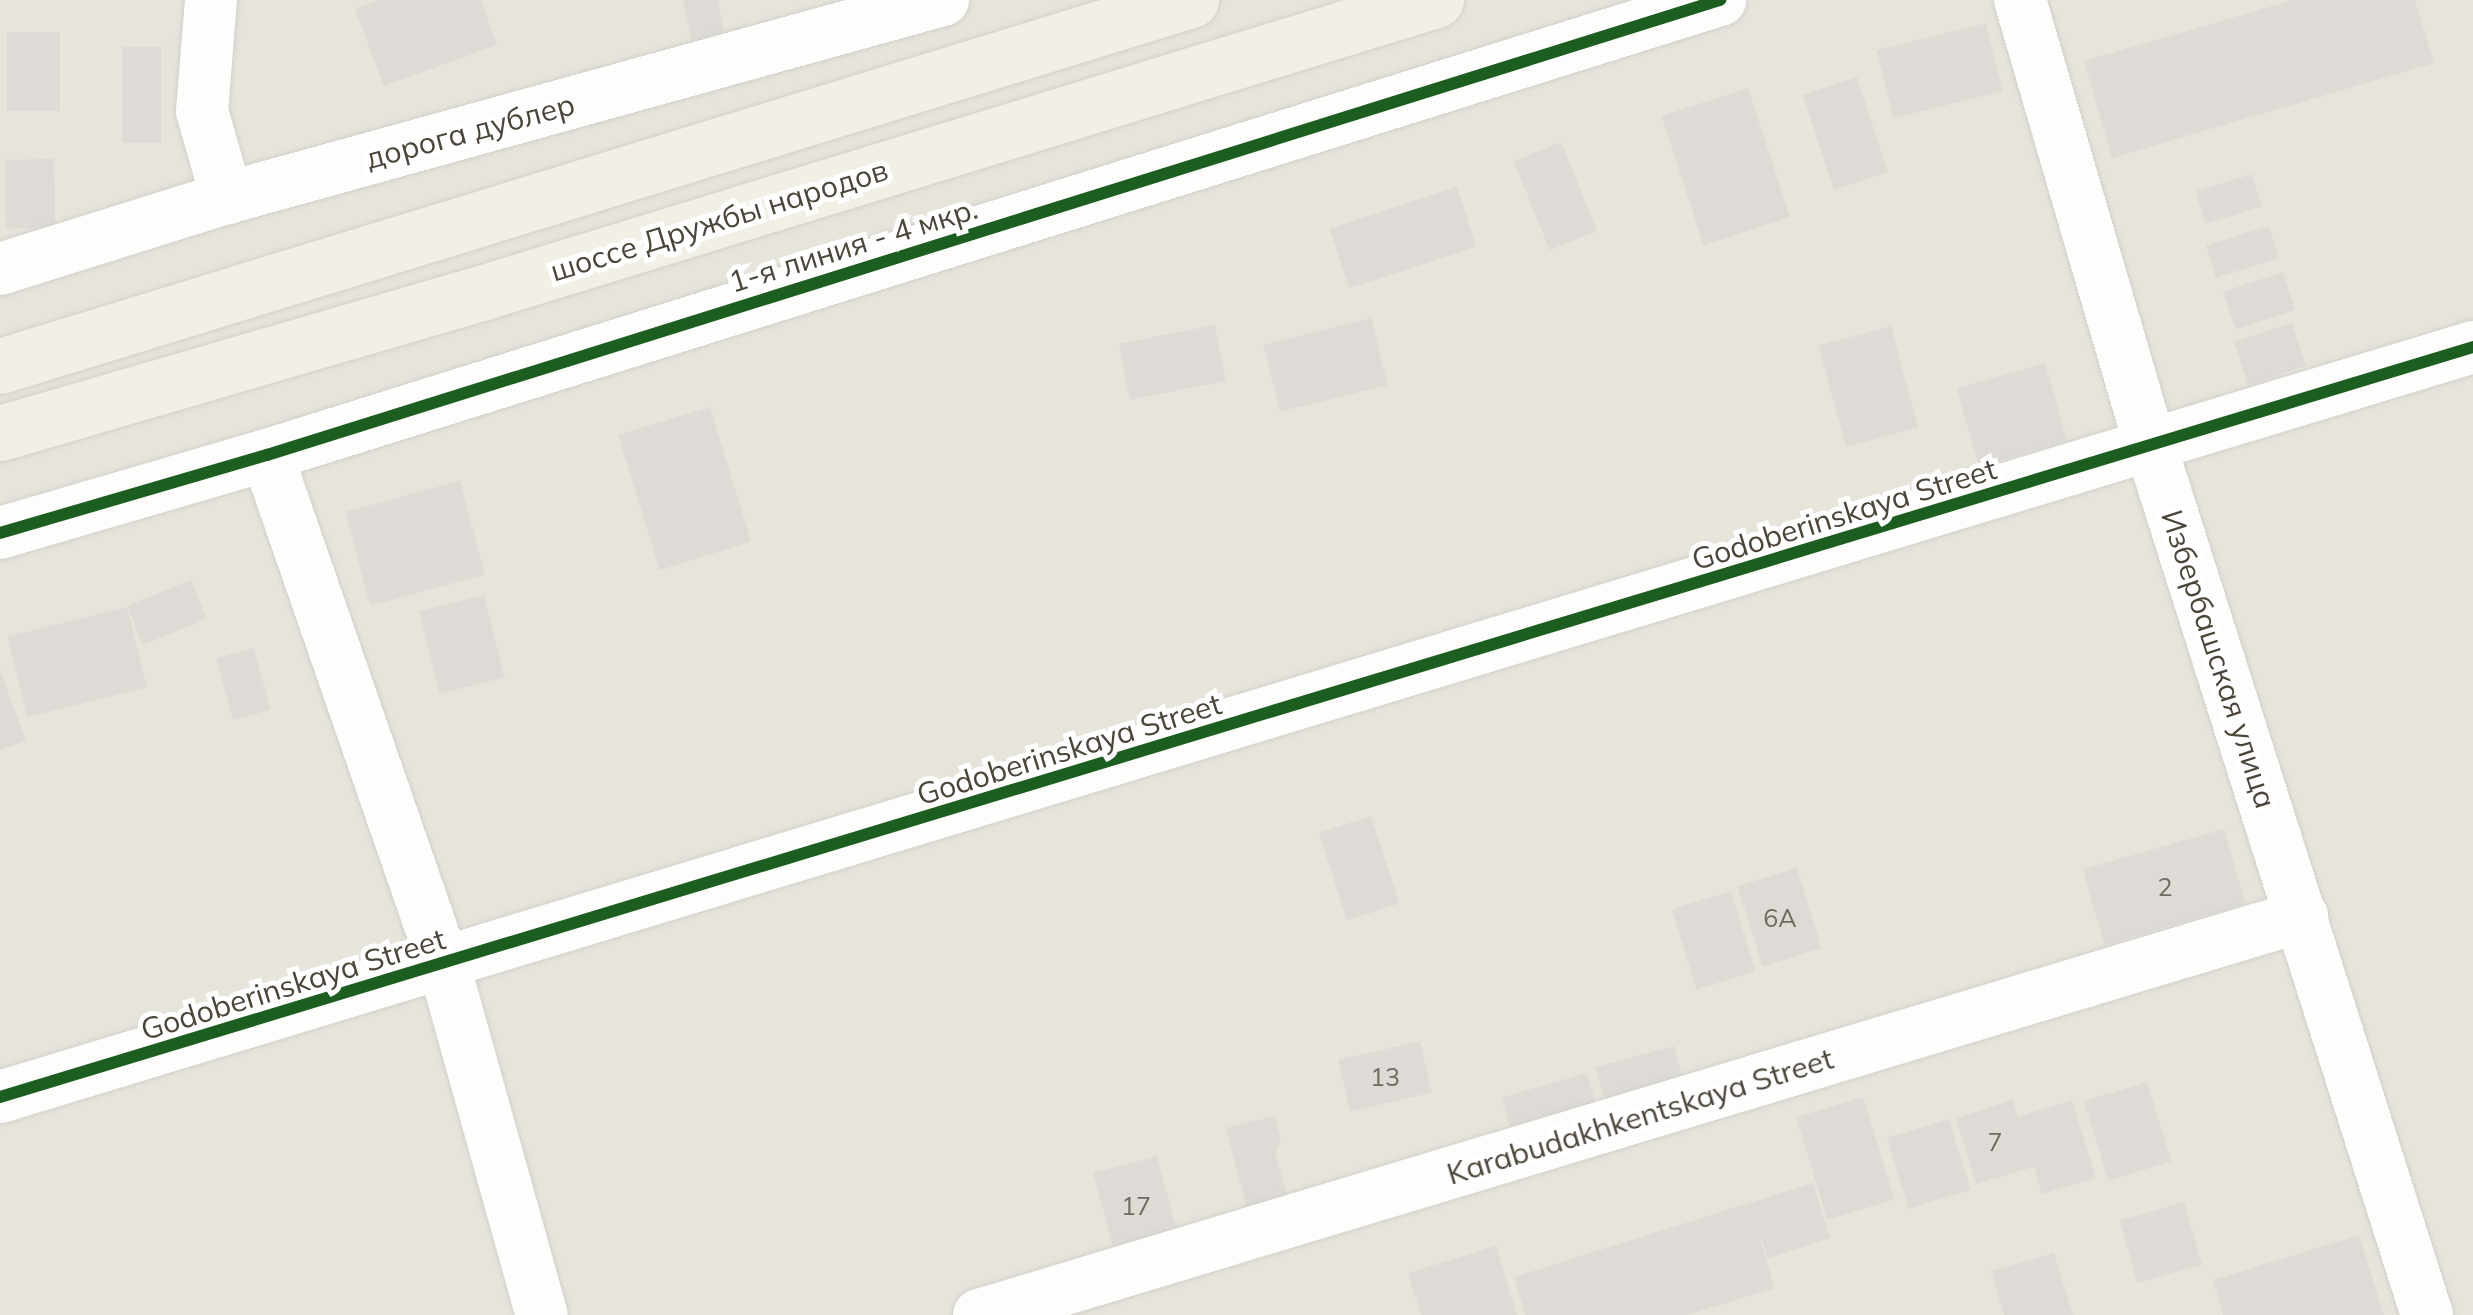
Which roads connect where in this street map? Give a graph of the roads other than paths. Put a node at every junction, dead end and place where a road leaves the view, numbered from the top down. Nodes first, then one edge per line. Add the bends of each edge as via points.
1 (211, 0) edge
2 (943, 0) edge
3 (1191, 0) edge
4 (1436, 0) edge
5 (1720, 0) edge
6 (2020, 0) edge
7 (227, 198) junction
8 (0, 269) edge
9 (2473, 347) edge
10 (0, 366) edge
11 (0, 433) edge
12 (2151, 447) junction
13 (267, 455) junction
14 (0, 533) edge
15 (2302, 916) junction
16 (444, 965) junction
17 (0, 1097) edge
18 (542, 1315) edge
19 (978, 1315) edge
20 (2427, 1315) edge

1 - 7 street via 202,111
2 - 7 street, дорога дублер
3 - 10 main road
4 - 11 main road, шоссе Дружбы народов
5 - 13 street, 1-я линия - 4 мкр.
6 - 12 street, Избербашская улица
7 - 8 street, дорога дублер
9 - 12 street, Godoberinskaya Street
12 - 15 street, Избербашская улица
12 - 16 street, Godoberinskaya Street
13 - 14 street, 1-я линия - 4 мкр.
13 - 16 street
15 - 19 street, Karabudakhkentskaya Street
15 - 20 street, Избербашская улица
16 - 17 street, Godoberinskaya Street
16 - 18 street

